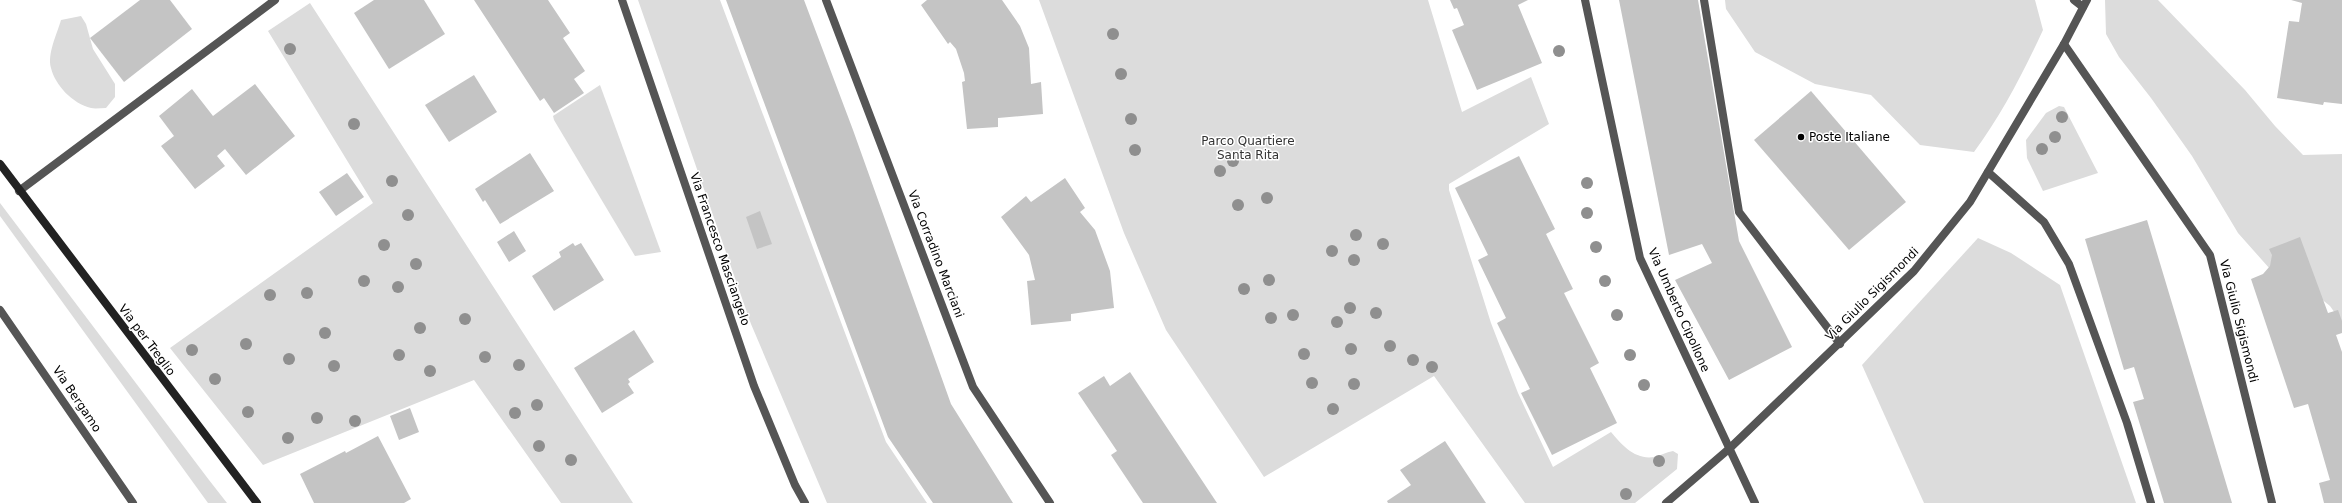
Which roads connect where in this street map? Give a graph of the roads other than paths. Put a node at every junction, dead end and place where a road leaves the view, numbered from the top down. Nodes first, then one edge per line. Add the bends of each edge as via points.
1 (275, 0) edge
2 (622, 0) edge
3 (826, 0) edge
4 (1585, 0) edge
5 (1704, 0) edge
6 (2074, 0) edge
7 (2085, 4) edge
8 (2064, 44) junction
9 (0, 164) edge
10 (1988, 172) junction
11 (19, 191) junction
12 (0, 310) edge
13 (1840, 344) junction
14 (1730, 448) junction
15 (133, 503) edge
16 (256, 503) edge
17 (805, 503) edge
18 (1050, 503) edge
19 (1666, 503) edge
20 (1755, 503) edge
21 (2151, 503) edge
22 (2272, 503) edge

1 - 11 street
2 - 17 street, Via Francesco Masciangelo via 754,386
3 - 18 street, Via Corradino Marciani via 973,387
4 - 14 street, Via Umberto Cipollone via 1640,258
5 - 13 street via 1739,212
6 - 7 street
7 - 8 street, Via Giulio Sigismondi
8 - 10 street, Via Giulio Sigismondi
8 - 22 street, Via Giulio Sigismondi via 2210,255
9 - 11 main road, Via per Treglio
10 - 13 street, Via Giulio Sigismondi via 1970,202 1914,271
10 - 21 street via 2044,222 2069,264 2127,423
11 - 16 main road, Via per Treglio
12 - 15 street, Via Bergamo
13 - 14 street, Via Giulio Sigismondi
14 - 19 street, Via Giulio Sigismondi
14 - 20 street, Via Umberto Cipollone

